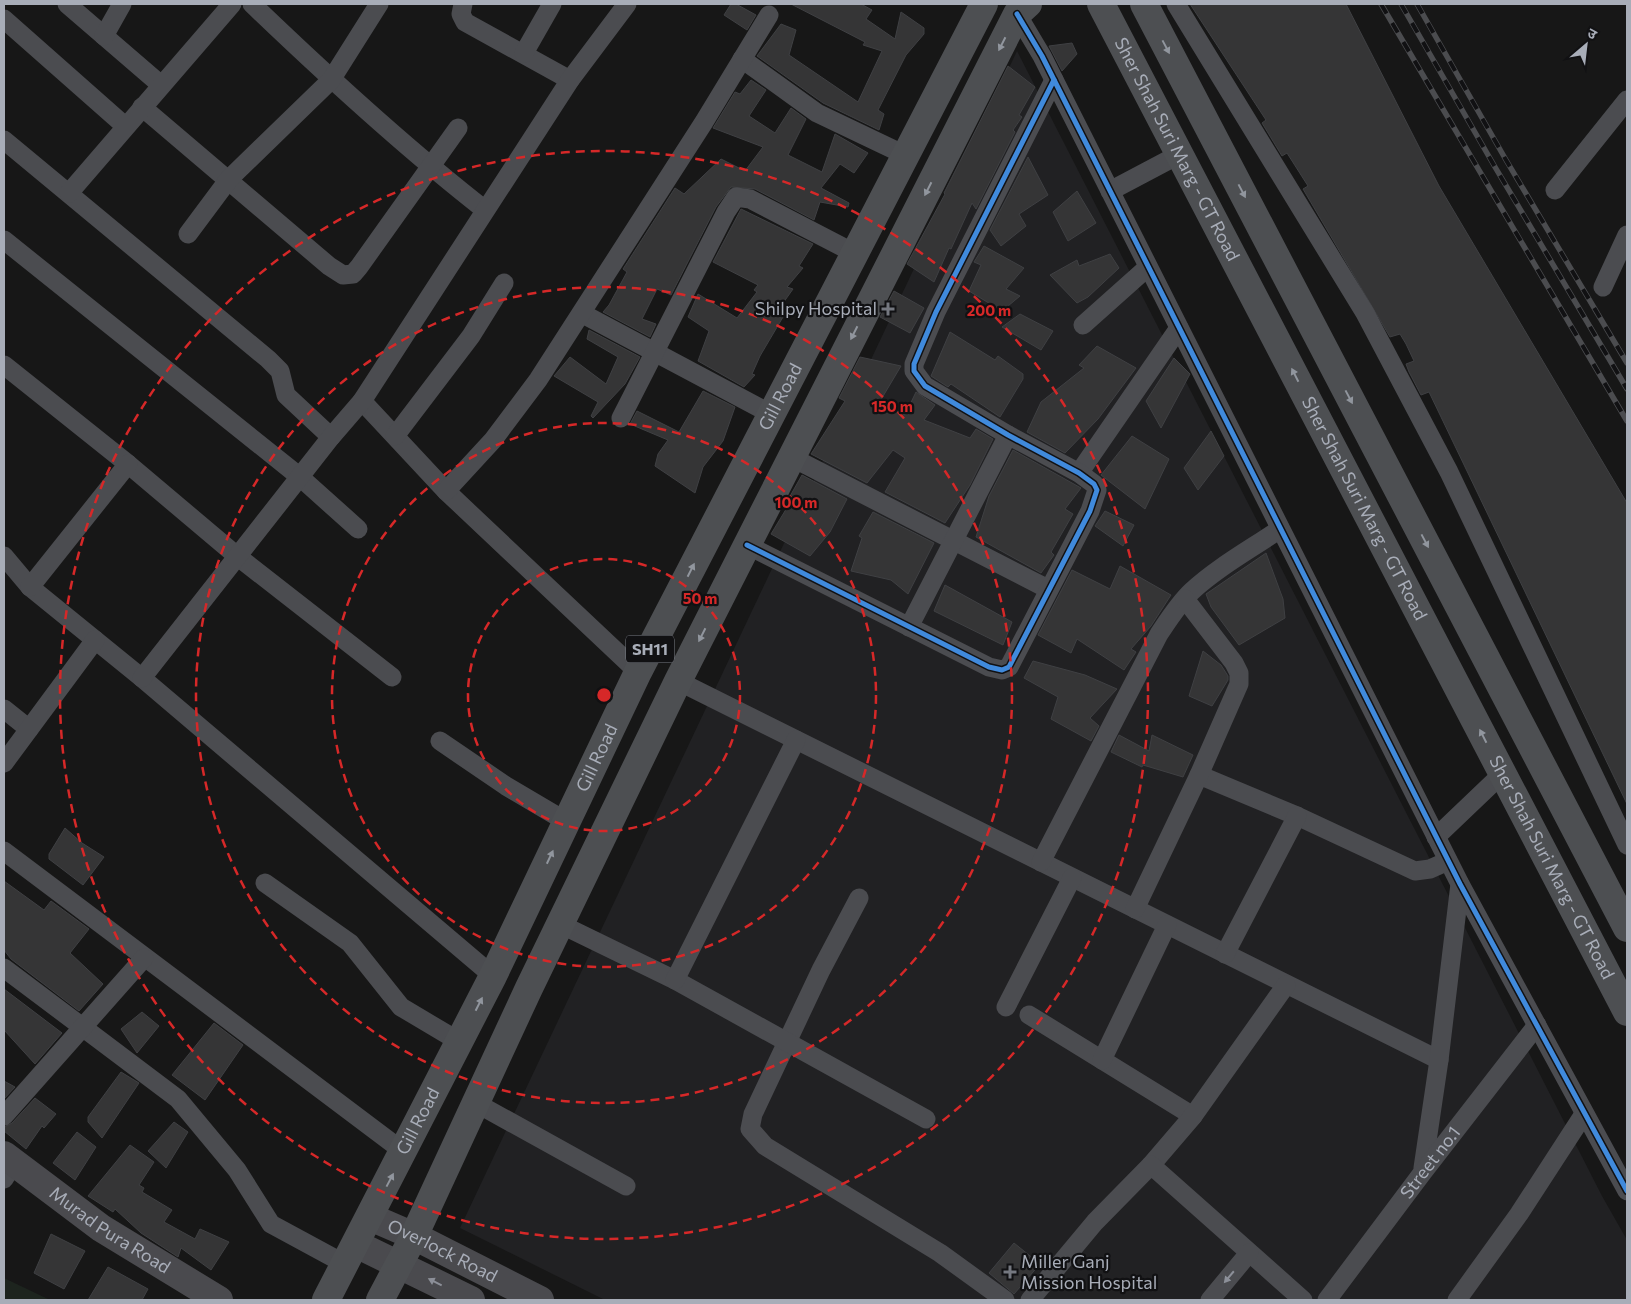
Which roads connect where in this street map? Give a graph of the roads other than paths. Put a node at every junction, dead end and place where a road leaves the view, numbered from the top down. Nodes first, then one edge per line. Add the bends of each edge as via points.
1 (67, 4) edge
2 (122, 4) edge
3 (232, 4) edge
4 (252, 4) edge
5 (379, 4) edge
6 (463, 4) edge
7 (552, 4) edge
8 (627, 4) edge
9 (984, 4) edge
10 (1101, 4) edge
11 (1144, 4) edge
12 (1176, 4) edge
13 (1022, 9) edge
14 (769, 15) dead end
15 (4, 19) edge
16 (104, 36) junction
17 (524, 53) junction
18 (742, 59) junction
19 (331, 80) junction
20 (570, 80) junction
21 (1054, 80) junction
22 (161, 85) junction
23 (1627, 100) edge
24 (142, 107) junction
25 (126, 126) junction
26 (458, 128) dead end
27 (4, 140) edge
28 (905, 154) junction
29 (1180, 154) junction
30 (429, 166) junction
31 (229, 179) junction
32 (1555, 190) dead end
33 (1110, 191) junction
34 (69, 193) junction
35 (485, 210) junction
36 (188, 234) dead end
37 (1627, 235) edge
38 (4, 240) edge
39 (854, 253) junction
40 (1148, 267) junction
41 (504, 283) dead end
42 (1603, 287) dead end
43 (582, 314) junction
44 (1083, 325) dead end
45 (1179, 328) junction
46 (655, 354) junction
47 (4, 365) edge
48 (362, 401) junction
49 (771, 414) junction
50 (620, 418) dead end
51 (1008, 435) junction
52 (395, 436) junction
53 (331, 437) junction
54 (791, 457) junction
55 (128, 464) junction
56 (1079, 473) junction
57 (300, 477) junction
58 (446, 491) junction
59 (358, 529) dead end
60 (1280, 529) junction
61 (953, 541) junction
62 (747, 545) junction
63 (4, 556) edge
64 (237, 556) junction
65 (30, 587) junction
66 (1048, 589) junction
67 (1185, 598) junction
68 (909, 628) junction
69 (95, 640) junction
70 (638, 672) junction
71 (392, 677) dead end
72 (142, 678) junction
73 (678, 681) junction
74 (4, 709) edge
75 (29, 729) junction
76 (440, 740) dead end
77 (796, 740) junction
78 (4, 764) edge
79 (1502, 774) junction
80 (1199, 775) junction
81 (1297, 816) junction
82 (567, 822) junction
83 (1436, 837) junction
84 (1627, 845) edge
85 (4, 851) edge
86 (1448, 861) junction
87 (1041, 862) junction
88 (1072, 878) junction
89 (265, 882) dead end
90 (1460, 884) junction
91 (859, 898) dead end
92 (1135, 909) junction
93 (560, 924) junction
94 (1167, 925) junction
95 (1627, 928) edge
96 (1225, 954) junction
97 (144, 958) junction
98 (4, 968) edge
99 (493, 976) junction
100 (675, 980) junction
101 (1286, 985) junction
102 (1006, 1007) dead end
103 (1627, 1012) edge
104 (1029, 1015) dead end
105 (1537, 1025) junction
106 (84, 1026) junction
107 (788, 1041) junction
108 (460, 1042) junction
109 (1102, 1060) junction
110 (1439, 1060) junction
111 (476, 1103) junction
112 (1584, 1114) junction
113 (4, 1116) edge
114 (1194, 1116) junction
115 (926, 1119) dead end
116 (404, 1152) junction
117 (1151, 1165) junction
118 (7, 1166) edge
119 (1422, 1172) junction
120 (626, 1186) dead end
121 (1627, 1191) edge
122 (370, 1217) junction
123 (414, 1236) junction
124 (350, 1254) junction
125 (1249, 1254) junction
126 (399, 1264) junction
127 (530, 1298) edge
128 (383, 1299) edge
129 (219, 1300) edge
130 (326, 1300) edge
131 (471, 1300) edge
132 (1005, 1300) edge
133 (1030, 1300) edge
134 (1210, 1300) edge
135 (1303, 1300) edge
136 (1327, 1300) edge
137 (1457, 1300) edge

1 - 16 street
2 - 16 street
3 - 22 street
4 - 19 street
5 - 19 street
6 - 17 street via 461,14 465,22
7 - 17 street
8 - 20 street
9 - 28 main road, Gill Road / SH11
10 - 29 main road, Sher Shah Suri Marg - GT Road
11 -> 95 main road, Sher Shah Suri Marg - GT Road
12 - 84 street via 1370,321 1449,472
13 - 21 street
13 -> 54 main road, SH11
14 - 18 street
15 - 25 street
16 - 22 street
17 - 20 street
18 - 28 street via 817,113
18 - 43 street
19 - 30 street
19 - 31 street
20 - 35 street
21 - 33 street
21 - 51 street via 936,312 914,364 914,371 925,386
22 - 24 street
23 - 32 street
24 - 25 street
24 - 31 street
25 - 34 street
26 - 30 street
27 - 34 street
28 - 39 main road, Gill Road / SH11
29 - 33 street
79 -> 29 main road, Sher Shah Suri Marg - GT Road
30 - 31 street via 359,268 347,275 329,266
30 - 35 street
31 - 36 street
33 - 40 street
34 - 53 street via 268,359 280,371 289,398
35 - 48 street
37 - 42 street
38 - 57 street
39 - 46 street via 750,199 736,197
39 - 49 main road, Gill Road / SH11
40 - 44 street
40 - 45 street
41 - 52 street via 470,336
43 - 46 street
43 - 58 street via 493,440
45 - 56 street
45 - 60 street
46 - 49 street
46 - 50 street
47 - 55 street
48 - 52 street
48 - 53 street
70 -> 49 main road, Gill Road / SH11
51 - 56 street
51 - 61 street
52 - 58 street
53 - 57 street
54 - 61 street
54 - 62 main road, SH11
55 - 64 street
55 - 65 street
56 - 66 street via 1094,484 1096,497
57 - 59 street
57 - 64 street
58 - 70 street
60 - 67 street via 1206,579
60 - 83 street
61 - 66 street
61 - 68 street
62 - 68 street
62 -> 73 main road, SH11
63 - 65 street
64 - 71 street
64 - 72 street
65 - 69 street
66 - 68 street via 1016,656 1009,667 1002,670 989,667
67 - 80 street via 1239,674 1239,684
67 - 87 street via 1159,634
69 - 72 street
69 - 75 street
70 - 82 main road, Gill Road / SH11
72 - 99 street
73 - 77 street
73 - 93 main road, SH11
74 - 75 street
75 - 78 street
76 - 82 street via 506,786
77 - 87 street
77 - 100 street
79 - 83 street
79 - 103 main road, Sher Shah Suri Marg - GT Road
80 - 81 street
80 - 92 street
81 - 86 street via 1415,871
81 - 96 street
99 -> 82 main road, Gill Road / SH11
83 - 86 street
85 - 97 street
86 - 90 street
87 - 88 street
88 - 92 street
88 - 102 street
89 - 108 street via 350,943 401,1006
90 - 105 street
90 - 110 street
91 - 107 street
92 - 94 street
93 - 100 street
93 - 111 main road, SH11
94 - 96 street
94 - 109 street
96 - 101 street
97 - 106 street
97 - 116 street
98 - 106 street
108 -> 99 main road, Gill Road / SH11
100 - 107 street
101 - 110 street
101 - 114 street
104 - 109 street
105 - 112 street
105 - 119 street, Street no.1
106 - 113 street
106 - 124 street via 178,1099 237,1170 271,1224
107 - 115 street
107 - 132 street via 750,1122 750,1130 765,1146 940,1253
108 - 116 main road, Gill Road / SH11
109 - 114 street
110 - 119 street
111 - 120 street
111 - 123 main road, SH11
112 - 121 street
112 - 137 street via 1519,1214
114 - 117 street
122 -> 116 main road, Gill Road / SH11
117 - 125 street
117 - 133 street via 1096,1222
118 - 129 street, Murad Pura Road
119 - 136 street, Street no.1
122 - 123 street, Overlock Road
122 - 124 main road, Gill Road / SH11
123 - 126 main road, SH11
123 - 127 street, Overlock Road
124 - 126 street, Overlock Road
124 - 130 main road, Gill Road / SH11
125 -> 134 street
125 - 135 street
126 - 128 main road, SH11
131 -> 126 street, Overlock Road

